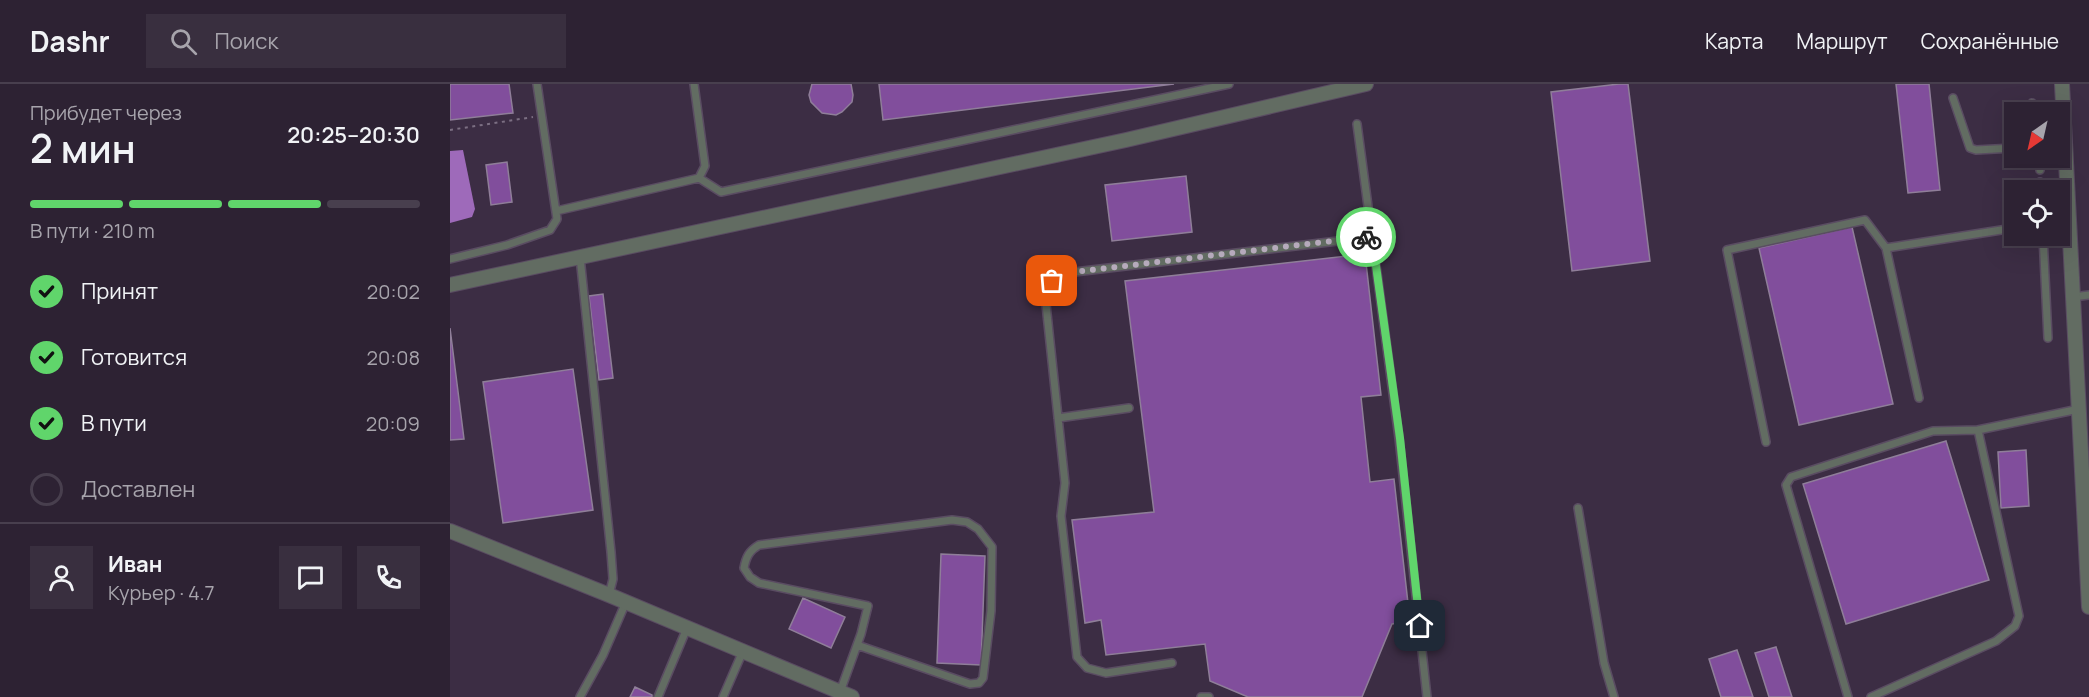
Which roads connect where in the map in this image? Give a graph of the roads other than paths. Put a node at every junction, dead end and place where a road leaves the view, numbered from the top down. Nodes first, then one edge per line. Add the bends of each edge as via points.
1 (537, 84) edge
2 (694, 84) edge
3 (1229, 84) edge
4 (1366, 84) edge
5 (2062, 84) edge
6 (1953, 98) dead end
7 (2062, 102) edge
8 (1357, 124) dead end
9 (2004, 149) edge
10 (699, 178) junction
11 (556, 211) junction
12 (2004, 230) edge
13 (1372, 237) junction
14 (2043, 246) edge
15 (2067, 246) edge
16 (1886, 248) junction
17 (580, 256) junction
18 (450, 259) edge
19 (450, 285) edge
20 (2089, 295) edge
21 (2073, 297) junction
22 (2048, 338) dead end
23 (1919, 398) dead end
24 (2082, 405) edge
25 (1129, 408) dead end
26 (1058, 418) junction
27 (1978, 430) junction
28 (1766, 442) dead end
29 (2086, 494) edge
30 (1578, 508) dead end
31 (450, 531) edge
32 (609, 595) junction
33 (626, 602) junction
34 (2089, 607) edge
35 (687, 627) junction
36 (857, 645) junction
37 (743, 651) junction
38 (1172, 663) dead end
39 (836, 693) edge
40 (580, 697) edge
41 (658, 697) edge
42 (723, 697) edge
43 (1201, 697) edge
44 (1209, 697) edge
45 (1427, 697) edge
46 (1614, 697) edge
47 (1848, 697) edge
48 (1871, 697) edge

1 - 11 lane
2 - 10 lane via 705,166
3 - 10 lane via 721,192
4 - 17 street via 1126,140
5 - 7 street
6 - 9 lane via 1970,148
8 - 13 lane
10 - 11 lane
11 - 18 lane via 557,219 550,230
12 - 16 lane
13 - 26 lane via 1066,273 1052,281 1045,295
13 - 45 lane via 1400,438
14 - 22 lane
15 - 21 street
16 - 23 lane
16 - 28 lane via 1865,220 1727,250
17 - 19 street
17 - 32 lane via 611,552 613,579
20 - 21 lane
21 - 24 street
24 - 27 lane
24 - 29 street
25 - 26 lane
26 - 38 lane via 1065,483 1060,516 1077,657 1087,668 1106,673
27 - 47 lane via 1933,431 1791,477 1785,484
27 - 48 lane via 2019,616 2015,626 1996,641
29 - 34 street
30 - 46 lane via 1604,663
31 - 32 street
32 - 33 street
33 - 35 street
33 - 40 lane
35 - 37 street
35 - 41 lane
36 - 36 lane via 868,606 759,583 744,568 752,549 952,520 967,522 978,529 992,547 991,611 983,678 979,683 970,684
36 - 39 lane
37 - 39 street
37 - 42 lane
43 - 44 lane

